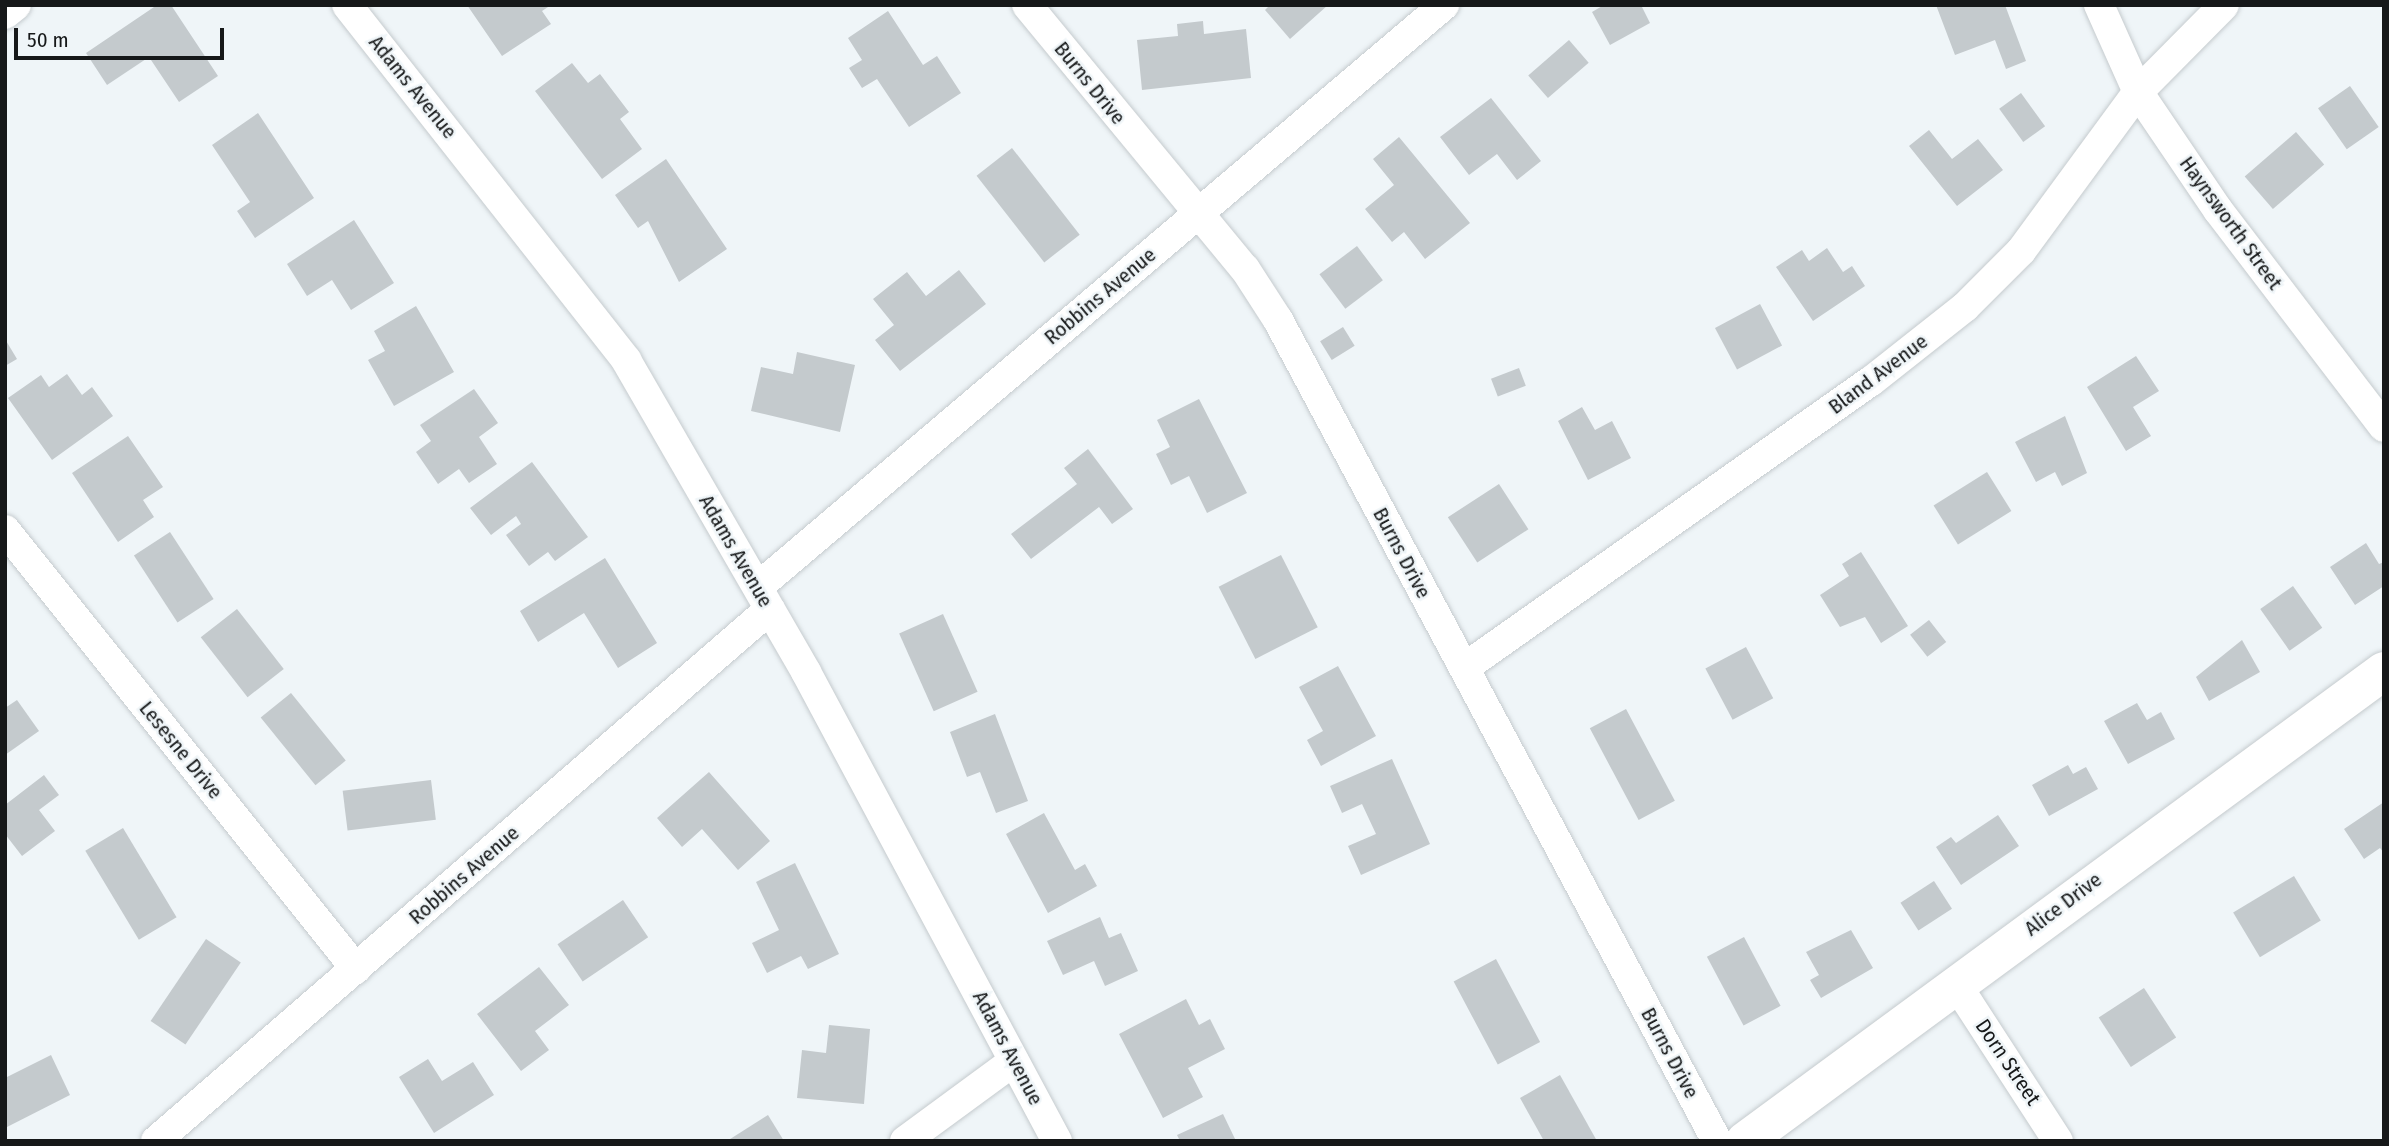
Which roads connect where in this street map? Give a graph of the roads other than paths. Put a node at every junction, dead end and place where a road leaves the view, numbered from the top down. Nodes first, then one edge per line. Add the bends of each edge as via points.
1 (16, 5) edge
2 (347, 5) edge
3 (1027, 5) edge
4 (1444, 5) edge
5 (2099, 5) edge
6 (2224, 5) edge
7 (5, 14) edge
8 (2138, 92) junction
9 (1199, 212) junction
10 (2384, 427) edge
11 (5, 530) edge
12 (764, 598) junction
13 (1464, 668) junction
14 (2384, 671) edge
15 (356, 969) junction
16 (1956, 984) junction
17 (1014, 1061) junction
18 (188, 1131) edge
19 (156, 1141) edge
20 (905, 1141) edge
21 (1057, 1141) edge
22 (1717, 1141) edge
23 (1745, 1141) edge
24 (2059, 1141) edge

1 - 7 street
2 - 12 street, Adams Avenue via 626,360
3 - 9 street, Burns Drive
4 - 9 street, Robbins Avenue
5 - 8 street, Haynsworth Street
6 - 8 street, Bland Avenue
8 - 10 street, Haynsworth Street via 2218,210
8 - 13 street, Bland Avenue via 2021,251 1965,307 1870,382
9 - 12 street, Robbins Avenue
9 - 13 street, Burns Drive via 1278,320
11 - 15 street, Lesesne Drive
12 - 15 street, Robbins Avenue
12 - 17 street, Adams Avenue
13 - 22 street, Burns Drive
14 - 16 main road, Alice Drive
15 - 18 street, Robbins Avenue
16 - 23 main road, Alice Drive
16 - 24 street, Dorn Street
17 - 20 street
17 - 21 street, Adams Avenue
18 - 19 street, Robbins Avenue

